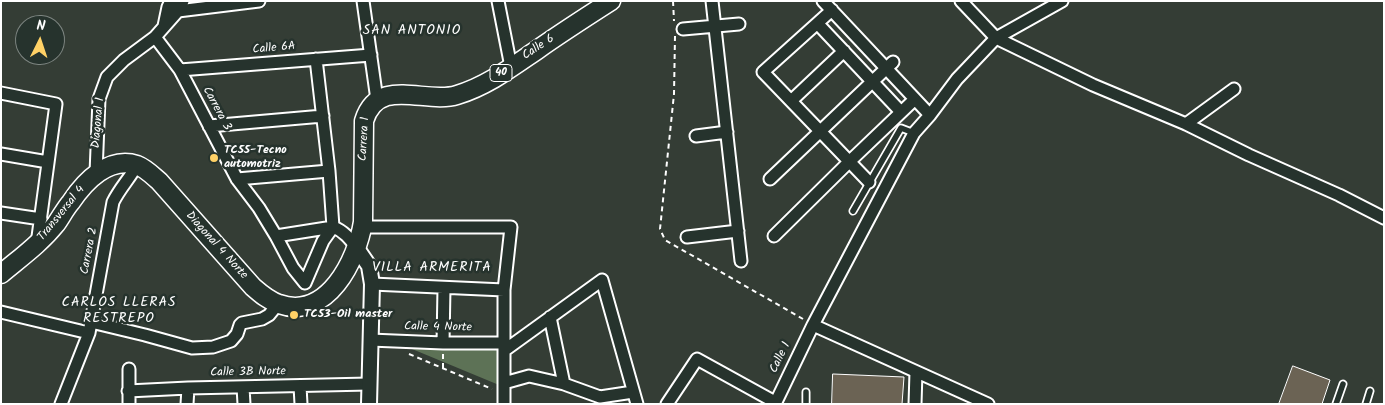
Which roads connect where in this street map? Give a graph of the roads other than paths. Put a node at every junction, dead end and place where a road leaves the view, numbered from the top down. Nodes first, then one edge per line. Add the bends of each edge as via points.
1 (171, 1) edge
2 (259, 1) edge
3 (363, 1) edge
4 (498, 1) edge
5 (611, 1) edge
6 (712, 1) edge
7 (823, 1) edge
8 (961, 1) edge
9 (1062, 1) edge
10 (181, 6) edge
11 (832, 10) junction
12 (739, 24) dead end
13 (818, 24) junction
14 (164, 26) junction
15 (715, 26) junction
16 (679, 30) road end
17 (155, 37) junction
18 (996, 38) junction
19 (861, 40) junction
20 (845, 52) junction
21 (371, 55) junction
22 (316, 59) junction
23 (890, 65) junction
24 (511, 68) junction
25 (180, 70) junction
26 (873, 82) junction
27 (1234, 89) dead end
28 (1, 94) edge
29 (915, 99) junction
30 (377, 100) junction
31 (791, 101) junction
32 (901, 112) junction
33 (930, 115) junction
34 (323, 116) junction
35 (1186, 124) junction
36 (209, 126) junction
37 (727, 132) junction
38 (820, 132) junction
39 (914, 133) junction
40 (696, 136) dead end
41 (1, 154) edge
42 (48, 162) junction
43 (849, 162) junction
44 (131, 164) junction
45 (329, 171) junction
46 (96, 173) junction
47 (237, 179) junction
48 (770, 179) dead end
49 (870, 182) junction
50 (853, 211) dead end
51 (1, 213) edge
52 (1384, 218) edge
53 (40, 219) junction
54 (363, 224) junction
55 (333, 227) junction
56 (738, 230) junction
57 (276, 236) junction
58 (687, 236) dead end
59 (774, 236) dead end
60 (37, 244) junction
61 (356, 247) junction
62 (741, 261) dead end
63 (1, 274) edge
64 (372, 284) junction
65 (444, 288) junction
66 (504, 290) junction
67 (278, 304) junction
68 (1, 312) edge
69 (550, 318) junction
70 (813, 324) junction
71 (90, 328) junction
72 (370, 340) junction
73 (443, 343) junction
74 (504, 346) junction
75 (129, 369) dead end
76 (916, 372) junction
77 (504, 382) junction
78 (369, 384) junction
79 (564, 384) junction
80 (1343, 384) dead end
81 (243, 386) junction
82 (300, 386) junction
83 (188, 388) junction
84 (1370, 390) dead end
85 (128, 391) junction
86 (633, 392) junction
87 (806, 392) dead end
88 (504, 399) edge
89 (775, 403) edge
90 (61, 404) edge
91 (129, 404) edge
92 (188, 404) edge
93 (244, 404) edge
94 (301, 404) edge
95 (369, 404) edge
96 (637, 404) edge
97 (668, 404) edge
98 (806, 404) edge
99 (915, 404) edge
100 (988, 404) edge
101 (1336, 404) edge
102 (1366, 404) edge

1 - 14 street
2 - 10 street
3 - 21 street, Carrera 1
4 - 24 street
5 - 24 main road, Calle 6 / 40
6 - 15 street
7 - 11 street
8 - 18 street
9 - 18 street, Calle 1
10 - 14 street
11 - 13 street
11 - 19 street
12 - 15 street
13 - 20 street
13 - 31 street via 763,72
14 - 17 street
15 - 16 street
15 - 37 street
17 - 25 street, Carrera 3
17 - 46 street, Diagonal 1 via 107,77 99,99
18 - 33 street, Calle 1 via 957,79
18 - 35 street via 1093,85
19 - 20 street
19 - 23 street
20 - 26 street
20 - 31 street
21 - 22 street, Calle 6A
21 - 30 street, Carrera 1
22 - 25 street, Calle 6A
22 - 34 street
23 - 26 street
23 - 29 street
24 - 30 main road, Calle 6 / 40 via 486,83 452,96 405,94
25 - 36 street, Carrera 3
26 - 32 street
26 - 38 street
27 - 35 street
28 - 42 street via 56,104
29 - 32 street
29 - 33 street
30 - 54 main road, Carrera 1 via 367,111 364,121
31 - 38 street
32 - 43 street
33 - 39 street, Calle 1
34 - 36 street
34 - 45 street
35 - 52 street
36 - 47 street, Carrera 3
37 - 40 street
37 - 56 street
38 - 43 street
38 - 48 street
39 - 49 lane via 902,128
39 - 70 street, Calle 1
41 - 42 street
42 - 53 street
43 - 49 street
43 - 59 street
44 - 46 main road, Transversal 4 via 110,165
44 - 67 main road, Diagonal 4 Norte via 159,180 253,287
44 - 71 street, Carrera 2 via 131,176 114,202
45 - 47 street
45 - 55 street
46 - 60 main road, Transversal 4
47 - 57 street, Carrera 3
49 - 50 lane
51 - 53 street
53 - 60 street
54 - 61 main road
54 - 66 street via 511,226
55 - 57 street
55 - 57 street, Carrera 3 via 323,241 305,283
55 - 61 street
56 - 58 street
56 - 62 street
60 - 63 main road, Transversal 4
61 - 64 street via 369,266
61 - 67 main road, Diagonal 4 Norte via 342,276 316,302 291,307
64 - 65 street
64 - 72 street
65 - 66 street
65 - 73 street
66 - 74 street
67 - 71 street via 262,319 240,325 231,341 213,347 192,348 145,334
68 - 71 street
69 - 74 street
69 - 79 street
69 - 86 street via 602,280
70 - 76 street
70 - 89 street, Calle 1
71 - 90 street, Carrera 2
72 - 73 street, Calle 4 Norte
72 - 78 street
73 - 74 street, Calle 4 Norte
74 - 77 street
75 - 85 street
76 - 99 street
76 - 100 street
77 - 79 street via 529,376
77 - 88 street
78 - 82 street, Calle 3B Norte
78 - 95 street
79 - 86 street via 600,398
80 - 101 lane
81 - 82 street, Calle 3B Norte
81 - 83 street, Calle 3B Norte
81 - 93 street
82 - 94 street
83 - 85 street, Calle 3B Norte
83 - 92 street
84 - 102 lane
85 - 91 street
86 - 96 street
87 - 98 lane
89 - 97 street via 697,359

